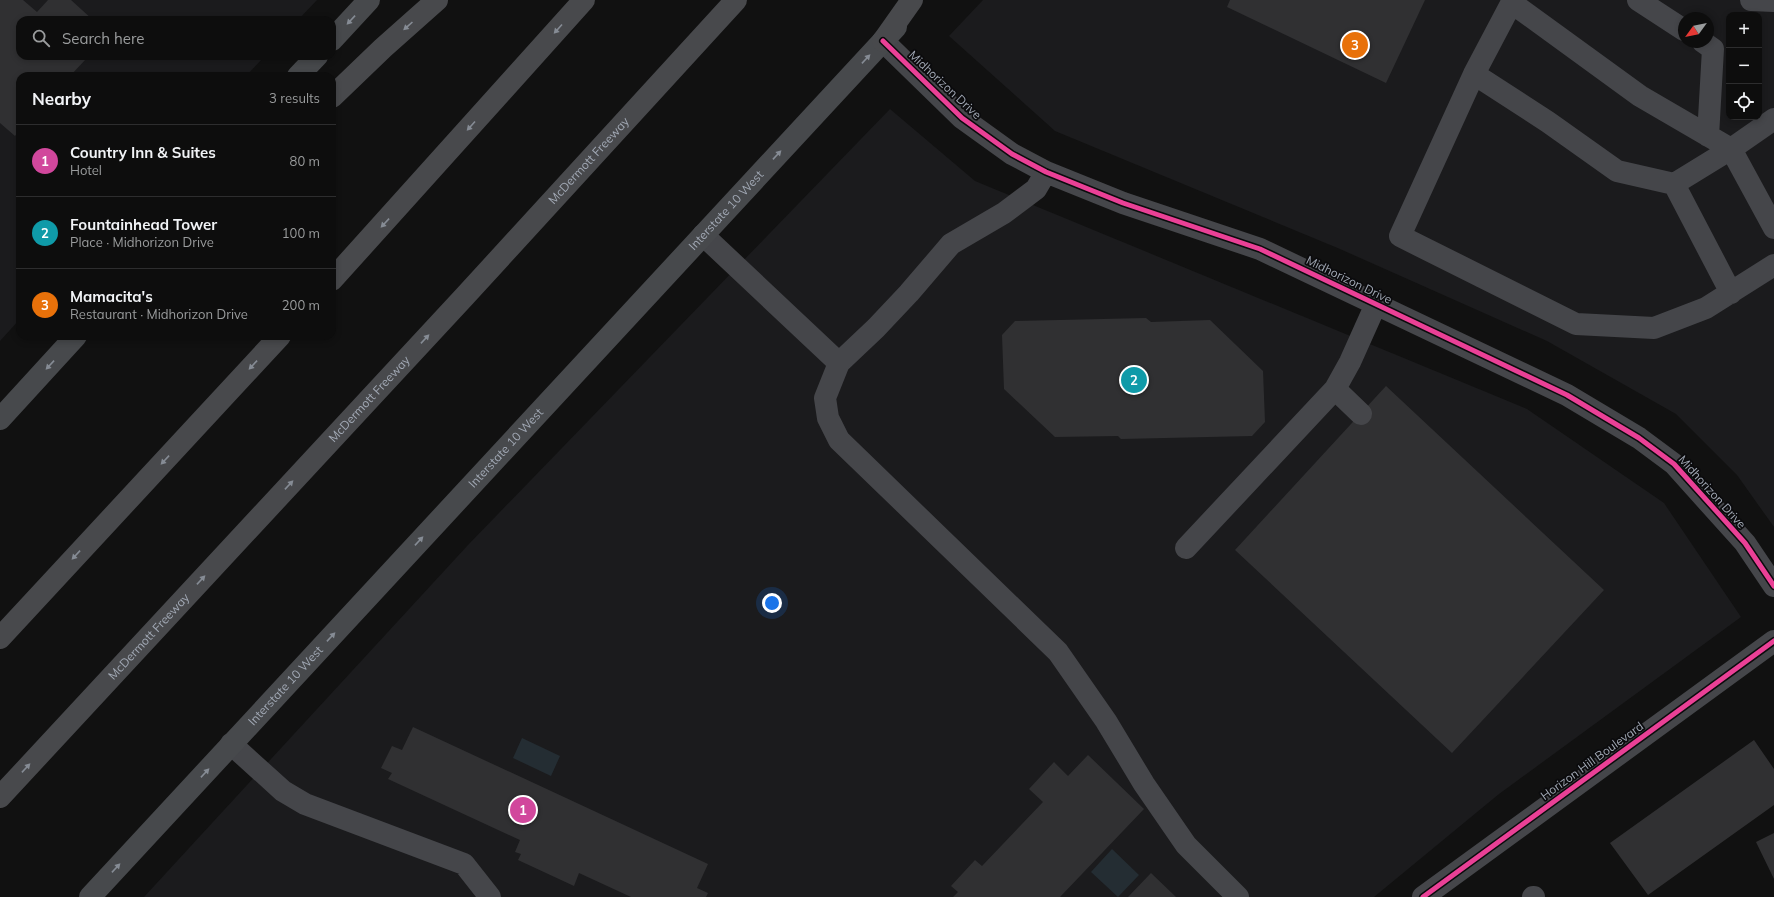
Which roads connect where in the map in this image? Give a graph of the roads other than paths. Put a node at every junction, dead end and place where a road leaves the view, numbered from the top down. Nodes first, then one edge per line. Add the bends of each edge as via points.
1 (369, 0) edge
2 (437, 0) edge
3 (584, 0) edge
4 (736, 0) edge
5 (912, 0) edge
6 (922, 0) edge
7 (1638, 0) edge
8 (1751, 0) edge
9 (1774, 1) edge
10 (1512, 2) edge
11 (1678, 26) edge
12 (336, 36) edge
13 (883, 41) junction
14 (1711, 48) edge
15 (313, 60) edge
16 (302, 72) edge
17 (1474, 74) junction
18 (336, 93) edge
19 (1774, 119) edge
20 (1708, 136) junction
21 (1731, 149) junction
22 (1046, 172) junction
23 (1674, 184) junction
24 (1774, 228) edge
25 (703, 235) junction
26 (1774, 265) edge
27 (336, 276) edge
28 (1731, 293) junction
29 (1376, 304) junction
30 (72, 340) edge
31 (276, 340) edge
32 (840, 363) junction
33 (1335, 389) junction
34 (1361, 414) dead end
35 (0, 419) edge
36 (1186, 548) dead end
37 (1774, 586) edge
38 (0, 638) edge
39 (1774, 641) edge
40 (231, 744) junction
41 (0, 796) edge
42 (90, 897) edge
43 (490, 897) edge
44 (1238, 897) edge
45 (1423, 897) edge

1 -> 12 main road
2 -> 18 highway
3 -> 27 highway
41 -> 4 highway, McDermott Freeway
5 - 13 highway
6 - 13 main road, Interstate 10 West
7 - 11 street
8 - 9 street
10 - 17 street
10 - 20 street via 1640,96
13 - 22 street, Midhorizon Drive via 962,118 1012,154
25 -> 13 main road, Interstate 10 West
14 - 20 street
15 - 16 main road
17 - 23 street via 1617,171
17 - 28 street via 1400,236 1576,324 1654,328 1706,308
19 - 21 street
20 - 21 street
21 - 23 street
21 - 24 street
22 - 29 street, Midhorizon Drive via 1122,203 1260,249
22 - 32 street via 1032,193 1004,213 951,244 909,293
23 - 28 street
25 - 32 street
40 -> 25 main road, Interstate 10 West
26 - 28 street
29 - 33 street
29 - 37 street, Midhorizon Drive via 1568,395 1639,438 1679,470 1745,543
30 -> 35 main road
31 -> 38 highway
32 - 44 street via 825,398 828,418 839,440 1058,652 1106,721 1186,846
33 - 34 street
33 - 36 street
39 - 45 street, Horizon Hill Boulevard
42 -> 40 main road, Interstate 10 West
40 - 43 street via 284,791 304,804 464,864

